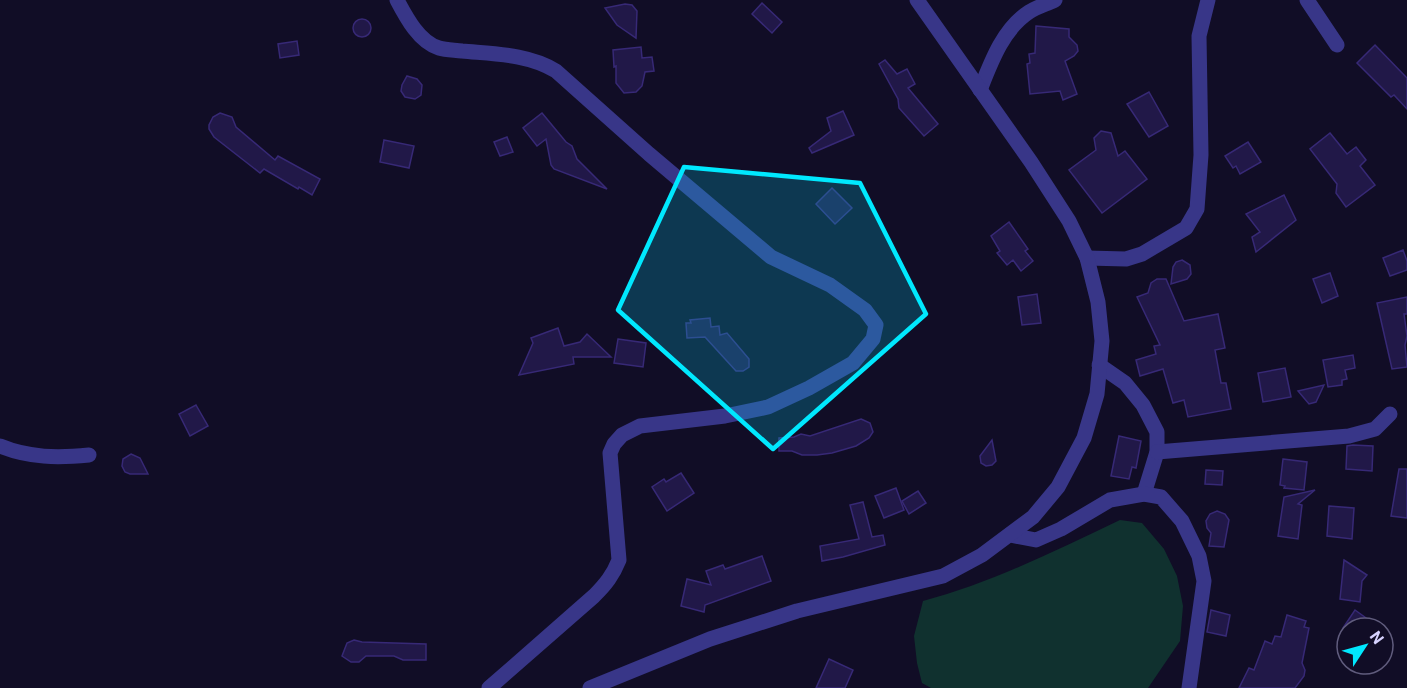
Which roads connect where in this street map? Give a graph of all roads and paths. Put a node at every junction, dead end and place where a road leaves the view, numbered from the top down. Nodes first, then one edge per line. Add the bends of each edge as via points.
1 (398, 0) edge
2 (916, 0) edge
3 (1055, 0) edge
4 (1208, 0) edge
5 (1307, 0) edge
6 (1337, 45) dead end
7 (980, 90) junction
8 (1087, 258) junction
9 (1100, 365) junction
10 (1390, 414) dead end
11 (0, 446) edge
12 (1156, 452) junction
13 (89, 455) dead end
14 (1144, 494) junction
15 (1010, 535) junction
16 (489, 688) edge
17 (590, 688) edge
18 (1189, 688) edge

1 - 16 street via 418,33 438,48 514,56 542,62 556,71 771,257 830,285 865,310 876,325 873,339 853,363 768,407 640,426 622,435 610,453 619,560 614,574
2 - 7 street
3 - 7 street via 1029,11 1014,26 993,55
4 - 8 street via 1199,36 1201,155 1197,209 1186,228 1142,254 1126,259
5 - 6 street
7 - 8 street via 1063,211
8 - 9 street via 1098,302
9 - 12 street via 1125,383 1143,405 1157,432
9 - 15 street via 1097,394 1084,438 1058,488 1033,517
10 - 12 street via 1375,429 1348,436
11 - 13 street via 16,453 53,458
12 - 14 street
14 - 15 street via 1110,500 1036,540
14 - 18 street via 1161,498 1182,521 1199,555 1204,581
15 - 17 street via 943,576 797,611 710,639

